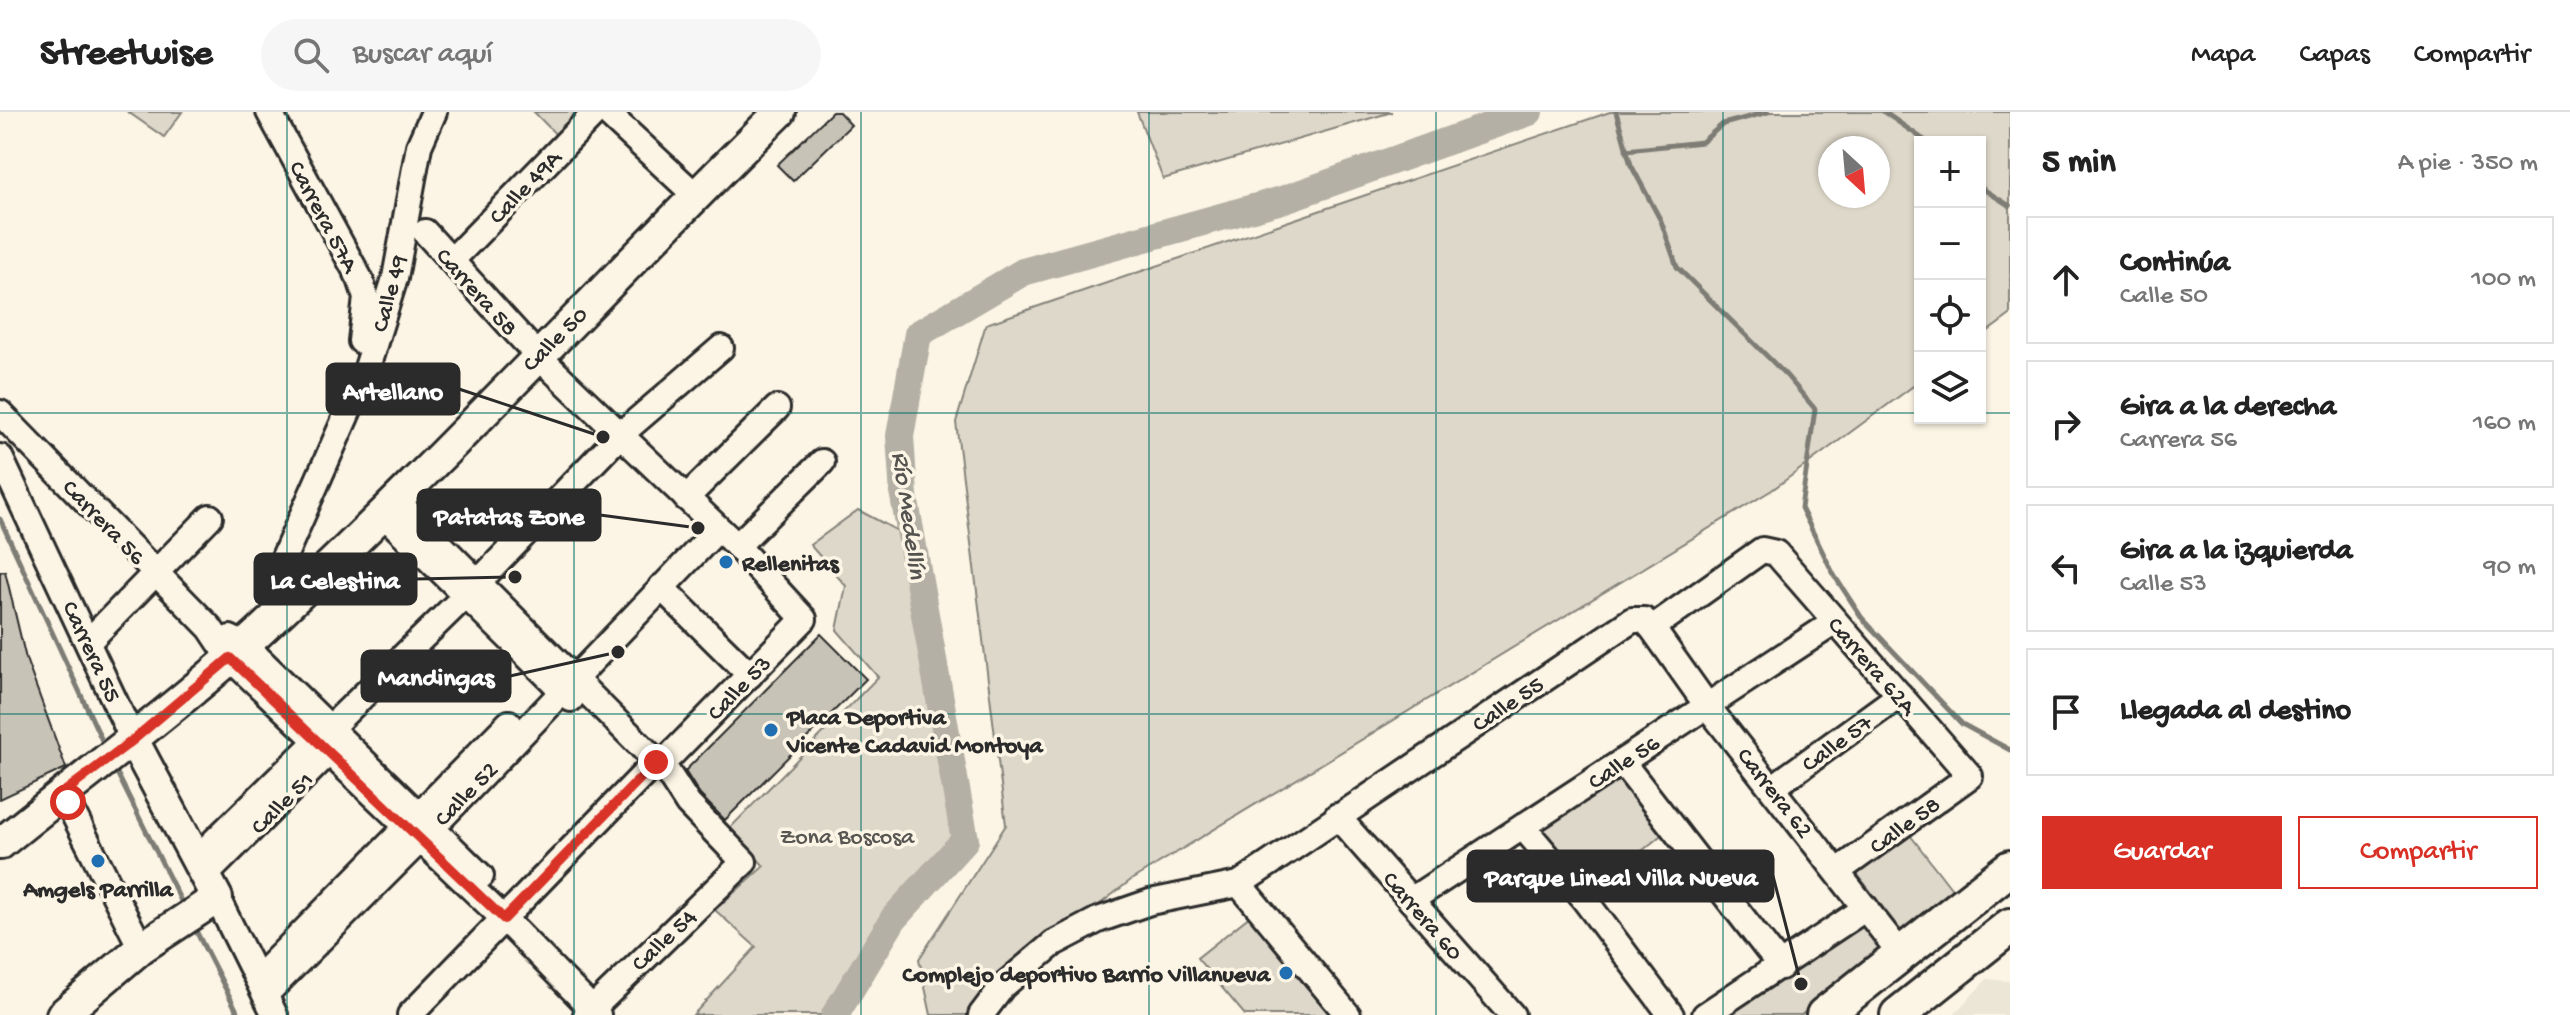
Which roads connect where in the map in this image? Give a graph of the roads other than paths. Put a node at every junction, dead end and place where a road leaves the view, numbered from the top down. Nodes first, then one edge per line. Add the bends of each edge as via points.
1 (269, 112) edge
2 (434, 112) edge
3 (596, 112) edge
4 (606, 112) edge
5 (780, 112) edge
6 (695, 195) junction
7 (425, 232) dead end
8 (452, 260) junction
9 (721, 348) dead end
10 (538, 356) junction
11 (366, 371) junction
12 (777, 408) dead end
13 (0, 413) edge
14 (624, 438) junction
15 (0, 457) edge
16 (822, 462) dead end
17 (686, 498) junction
18 (388, 506) junction
19 (210, 517) dead end
20 (717, 530) junction
21 (737, 546) junction
22 (155, 572) junction
23 (661, 587) junction
24 (475, 595) junction
25 (287, 604) junction
26 (804, 619) joint
27 (1835, 622) junction
28 (1652, 628) junction
29 (89, 641) junction
30 (237, 651) junction
31 (750, 675) junction
32 (563, 680) junction
33 (1900, 695) junction
34 (1708, 707) junction
35 (329, 740) junction
36 (126, 745) junction
37 (1622, 762) junction
38 (660, 769) junction
39 (1970, 776) joint
40 (1772, 788) junction
41 (63, 793) junction
42 (1337, 816) junction
43 (1523, 827) junction
44 (419, 828) junction
45 (0, 844) edge
46 (2010, 868) edge
47 (1838, 871) junction
48 (207, 884) junction
49 (1239, 884) junction
50 (1411, 900) junction
51 (1866, 908) junction
52 (515, 919) junction
53 (2010, 926) edge
54 (141, 948) junction
55 (1901, 954) junction
56 (1781, 967) junction
57 (267, 995) edge
58 (601, 1011) edge
59 (62, 1015) edge
60 (410, 1015) edge
61 (433, 1015) edge
62 (981, 1015) edge
63 (1348, 1015) edge
64 (1512, 1015) edge
65 (1671, 1015) edge
66 (1705, 1015) edge
67 (1824, 1015) edge
68 (1898, 1015) edge

1 - 11 street, Carrera 57A via 360,279 366,297 360,347
2 - 11 street, Calle 49 via 419,146 395,278
3 - 8 street, Calle 49A
4 - 6 street
5 - 6 main road, Calle 50
6 - 10 main road, Calle 50
7 - 8 street, Carrera 58
8 - 10 street, Carrera 58
9 - 14 street, Calle 51
10 - 14 street, Carrera 58
10 - 18 main road, Calle 50
11 - 25 street, Calle 49 via 284,557
12 - 17 street
13 - 22 street, Carrera 56
14 - 17 street, Carrera 58
14 - 24 street, Calle 51
15 - 29 street, Carrera 55
16 - 21 street
17 - 20 street, Carrera 58
18 - 24 street
18 - 25 main road, Calle 50
19 - 22 street
20 - 21 street, Carrera 58
20 - 23 street, Calle 52
21 - 26 street, Carrera 58
22 - 29 street
22 - 30 street, Carrera 56
23 - 31 street
23 - 32 street, Calle 52
24 - 32 street
24 - 35 street, Calle 51
25 - 30 main road, Calle 50
26 - 31 street, Calle 53
27 - 28 street, Carrera 62A via 1776,553 1762,550
27 - 33 street, Carrera 62A
27 - 34 street, Calle 56
28 - 34 street, Carrera 62
28 - 42 street, Calle 55 via 1644,620 1632,620
29 - 36 street, Carrera 55
30 - 35 street, Carrera 56
30 - 36 main road, Calle 50
31 - 38 street, Calle 53
32 - 38 street
32 - 44 street, Calle 52
33 - 39 street, Carrera 62A
33 - 40 street, Calle 57
34 - 37 street, Calle 56
34 - 40 street, Carrera 62
35 - 44 street, Carrera 56
35 - 48 street, Calle 51
36 - 41 main road, Calle 50
36 - 48 main road, Carrera 55
37 - 43 street, Calle 56
37 - 56 street
38 - 52 street, Calle 53
38 - 58 street, Calle 54 via 744,862 708,900 700,917
39 - 47 street, Calle 58
40 - 47 street, Carrera 62
41 - 45 main road, Calle 50
41 - 54 street
42 - 49 street, Calle 55
42 - 50 street, Carrera 60
43 - 50 street, Calle 56
43 - 65 street
44 - 52 street, Carrera 56
44 - 57 street, Calle 52
46 - 55 highway
47 - 51 street, Carrera 62
48 - 54 main road, Calle 51 via 183,917
48 - 57 street, Carrera 55
49 - 62 street via 1150,902 1098,920 1054,943 1003,986
49 - 63 street
50 - 64 street, Carrera 60
51 - 55 street, Carrera 62
51 - 56 street
52 - 58 street, Carrera 56
52 - 60 street, Calle 53
52 - 61 street, Calle 53
53 - 68 highway
54 - 59 main road, Calle 51
55 - 67 highway
56 - 66 street

